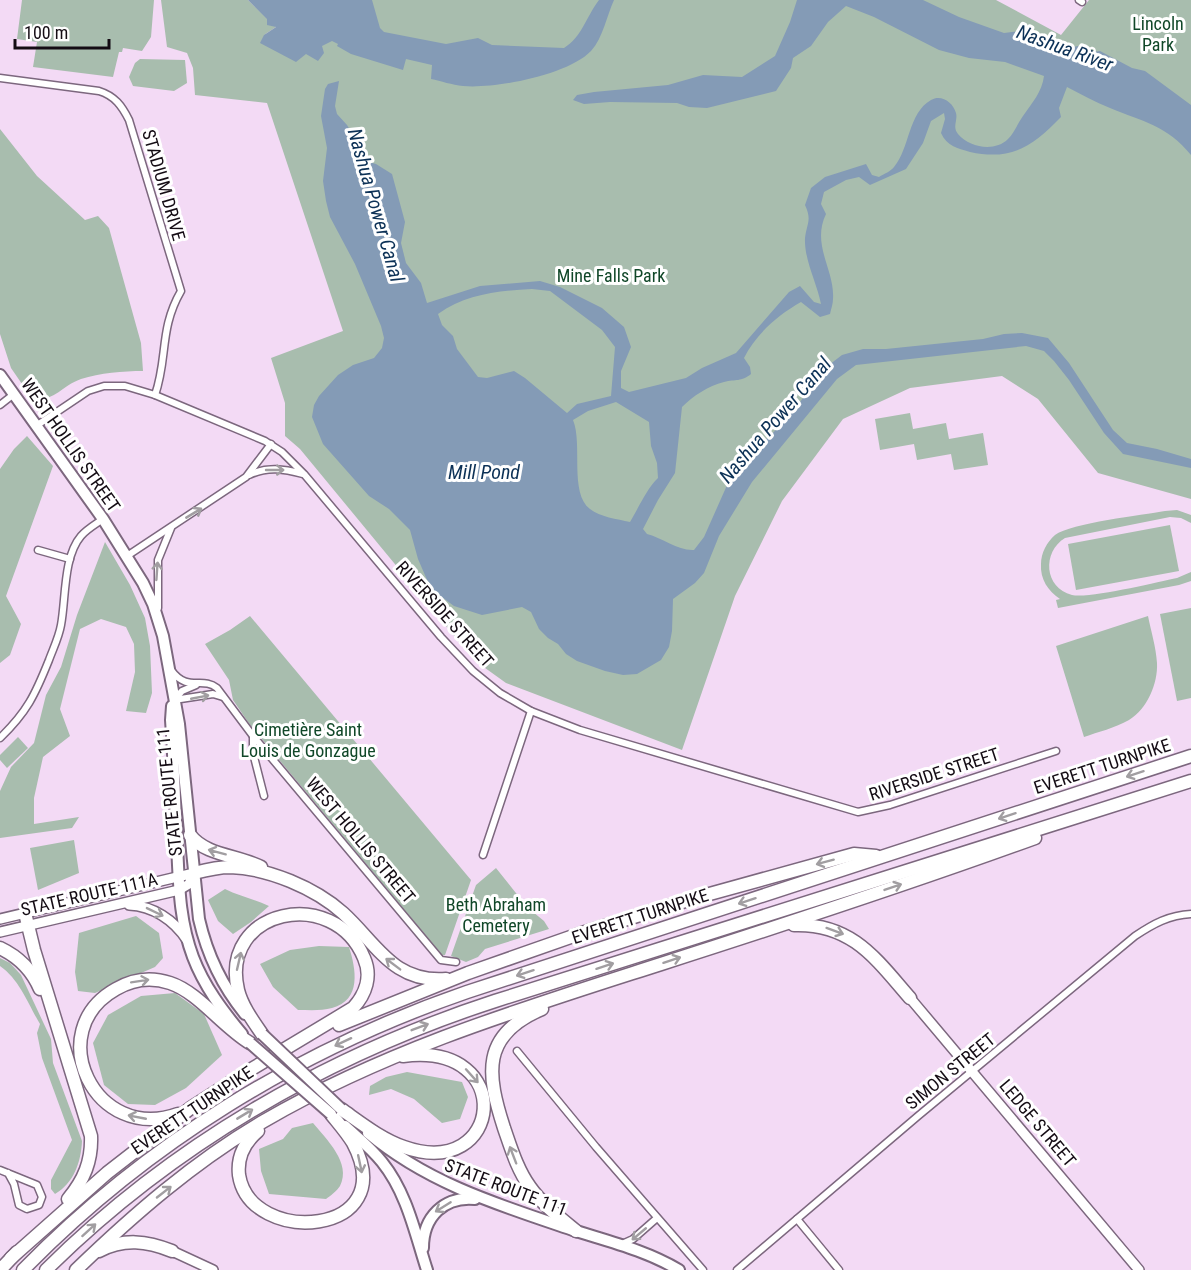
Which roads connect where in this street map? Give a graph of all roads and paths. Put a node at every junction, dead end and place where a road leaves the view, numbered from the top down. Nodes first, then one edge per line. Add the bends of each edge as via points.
1 (0, 78) edge
2 (0, 375) edge
3 (14, 394) junction
4 (155, 395) junction
5 (0, 405) edge
6 (36, 426) junction
7 (271, 444) junction
8 (304, 474) junction
9 (246, 477) junction
10 (103, 519) junction
11 (172, 526) junction
12 (38, 550) dead end
13 (127, 556) junction
14 (70, 559) junction
15 (158, 618) junction
16 (170, 667) junction
17 (196, 685) junction
18 (226, 699) junction
19 (173, 700) junction
20 (531, 711) junction
21 (253, 736) junction
22 (0, 738) edge
23 (1056, 751) dead end
24 (1191, 756) edge
25 (1186, 782) edge
26 (264, 796) dead end
27 (190, 835) junction
28 (483, 855) dead end
29 (882, 857) junction
30 (194, 873) junction
31 (178, 876) junction
32 (286, 880) junction
33 (179, 890) junction
34 (109, 906) junction
35 (1191, 914) edge
36 (0, 919) edge
37 (26, 919) junction
38 (778, 927) junction
39 (0, 932) edge
40 (188, 943) junction
41 (0, 948) edge
42 (456, 962) dead end
43 (468, 973) junction
44 (616, 978) junction
45 (910, 998) joint
46 (262, 1034) junction
47 (250, 1043) junction
48 (517, 1051) dead end
49 (276, 1054) junction
50 (378, 1063) junction
51 (973, 1071) junction
52 (81, 1101) junction
53 (296, 1104) junction
54 (192, 1107) junction
55 (336, 1112) junction
56 (0, 1170) edge
57 (8, 1173) junction
58 (499, 1204) junction
59 (657, 1218) junction
60 (797, 1219) junction
61 (576, 1231) junction
62 (619, 1244) junction
63 (172, 1251) joint
64 (11, 1258) junction
65 (88, 1258) junction
66 (426, 1266) edge
67 (0, 1270) edge
68 (22, 1270) edge
69 (46, 1270) edge
70 (76, 1270) edge
71 (213, 1270) edge
72 (679, 1270) edge
73 (703, 1270) edge
74 (737, 1270) edge
75 (839, 1270) edge
76 (1139, 1270) edge

1 - 4 street, STADIUM DRIVE via 102,92 117,101 129,120 181,291 166,328
2 - 3 main road, WEST HOLLIS STREET
3 - 5 street
3 - 6 main road, WEST HOLLIS STREET
4 - 6 street, RIVERSIDE STREET via 121,385 96,388
4 - 7 street, RIVERSIDE STREET
6 - 10 main road, WEST HOLLIS STREET
7 - 8 street, RIVERSIDE STREET
7 - 9 street
9 -> 8 street via 270,469
8 - 20 street, RIVERSIDE STREET via 473,671
11 -> 9 street
10 - 13 main road, WEST HOLLIS STREET
10 - 14 street via 82,535
11 - 13 street
15 -> 11 street via 158,560
12 - 14 street
13 - 15 main road, WEST HOLLIS STREET
14 - 22 street via 55,644 27,709
15 - 16 main road, WEST HOLLIS STREET
16 - 17 street, WEST HOLLIS STREET via 179,678
16 - 19 main road, WEST HOLLIS STREET
17 - 18 street, WEST HOLLIS STREET via 214,685
17 - 19 street
19 -> 18 street via 213,694
18 - 21 street, WEST HOLLIS STREET
19 - 27 main road, STATE ROUTE 111
19 - 31 main road, STATE ROUTE 111
20 - 23 street, RIVERSIDE STREET via 580,730 858,812
20 - 28 street
21 - 26 street via 253,753
21 - 42 street, WEST HOLLIS STREET via 441,960
24 -> 29 highway, EVERETT TURNPIKE
38 -> 25 highway
69 -> 25 highway, EVERETT TURNPIKE via 130,1195 204,1140 283,1092 386,1041 506,997
27 - 30 main road, STATE ROUTE 111
32 -> 27 highway via 247,860 204,848
29 -> 43 highway via 854,854 729,889 622,920
29 -> 68 highway, EVERETT TURNPIKE via 445,1000 339,1044 238,1098 162,1149 90,1206
30 - 31 main road, STATE ROUTE 111A
30 - 32 highway via 237,868
30 - 33 main road, STATE ROUTE 111A via 189,884
30 - 46 main road, STATE ROUTE 111 via 199,919 212,960 228,991
31 - 33 main road, STATE ROUTE 111
31 - 37 main road, STATE ROUTE 111A
43 -> 32 highway via 437,979 403,971 385,958 332,903
33 - 34 main road, STATE ROUTE 111A
33 - 40 main road, STATE ROUTE 111
34 - 37 main road, STATE ROUTE 111A
34 -> 40 main road via 136,905 152,910 173,923
35 - 51 street, SIMON STREET via 1160,920 1135,936
36 - 37 main road, STATE ROUTE 111A
37 - 39 main road, STATE ROUTE 111A
37 - 52 highway
44 -> 38 highway
38 -> 45 highway via 812,926 847,936 869,951
40 - 47 main road, STATE ROUTE 111 via 212,994
41 - 52 highway via 18,958 35,978
43 - 49 highway
44 - 50 highway via 464,1028
61 -> 44 highway via 542,1201 520,1170 495,1099 492,1066 501,1040 520,1020
45 - 51 main road, LEDGE STREET
46 -> 49 highway via 243,1003 237,981 240,955 251,935 271,919 296,913 317,916 341,929 355,942 365,960 368,978 363,995 347,1014
46 - 55 main road, STATE ROUTE 111, bridge
54 -> 47 highway via 171,1116 144,1119 128,1116 98,1096 87,1078 81,1054 86,1023 98,1003 127,983 163,981 185,990
47 - 55 main road, STATE ROUTE 111, bridge
48 - 59 street
49 - 54 highway
50 - 53 highway
50 -> 55 highway via 419,1055 441,1057 464,1067 477,1080 484,1097 484,1115 477,1132 451,1150 416,1151
51 - 60 street, SIMON STREET
51 - 76 main road, LEDGE STREET
52 - 64 highway via 91,1136 86,1173 68,1199
55 -> 53 highway via 358,1155 362,1176 359,1194 348,1209 333,1219 314,1223 286,1220 264,1210 248,1196 241,1183 239,1164 252,1136
65 -> 53 highway via 205,1161
54 - 64 highway via 107,1173
55 - 58 main road, STATE ROUTE 111 via 422,1171
55 - 66 main road, STATE ROUTE 111 via 390,1172 405,1202
56 - 57 street
57 - 57 street via 37,1185 42,1197 39,1205 32,1209 20,1205
58 - 61 main road, STATE ROUTE 111
58 -> 66 main road via 461,1199 440,1208 425,1229
59 -> 62 street via 633,1239
59 - 73 street
60 - 74 street, SIMON STREET
60 - 75 street
61 - 62 main road, STATE ROUTE 111
62 - 72 main road, STATE ROUTE 111
63 - 65 highway via 149,1243 129,1242 106,1247
63 - 71 main road
64 - 67 highway
65 - 70 highway

